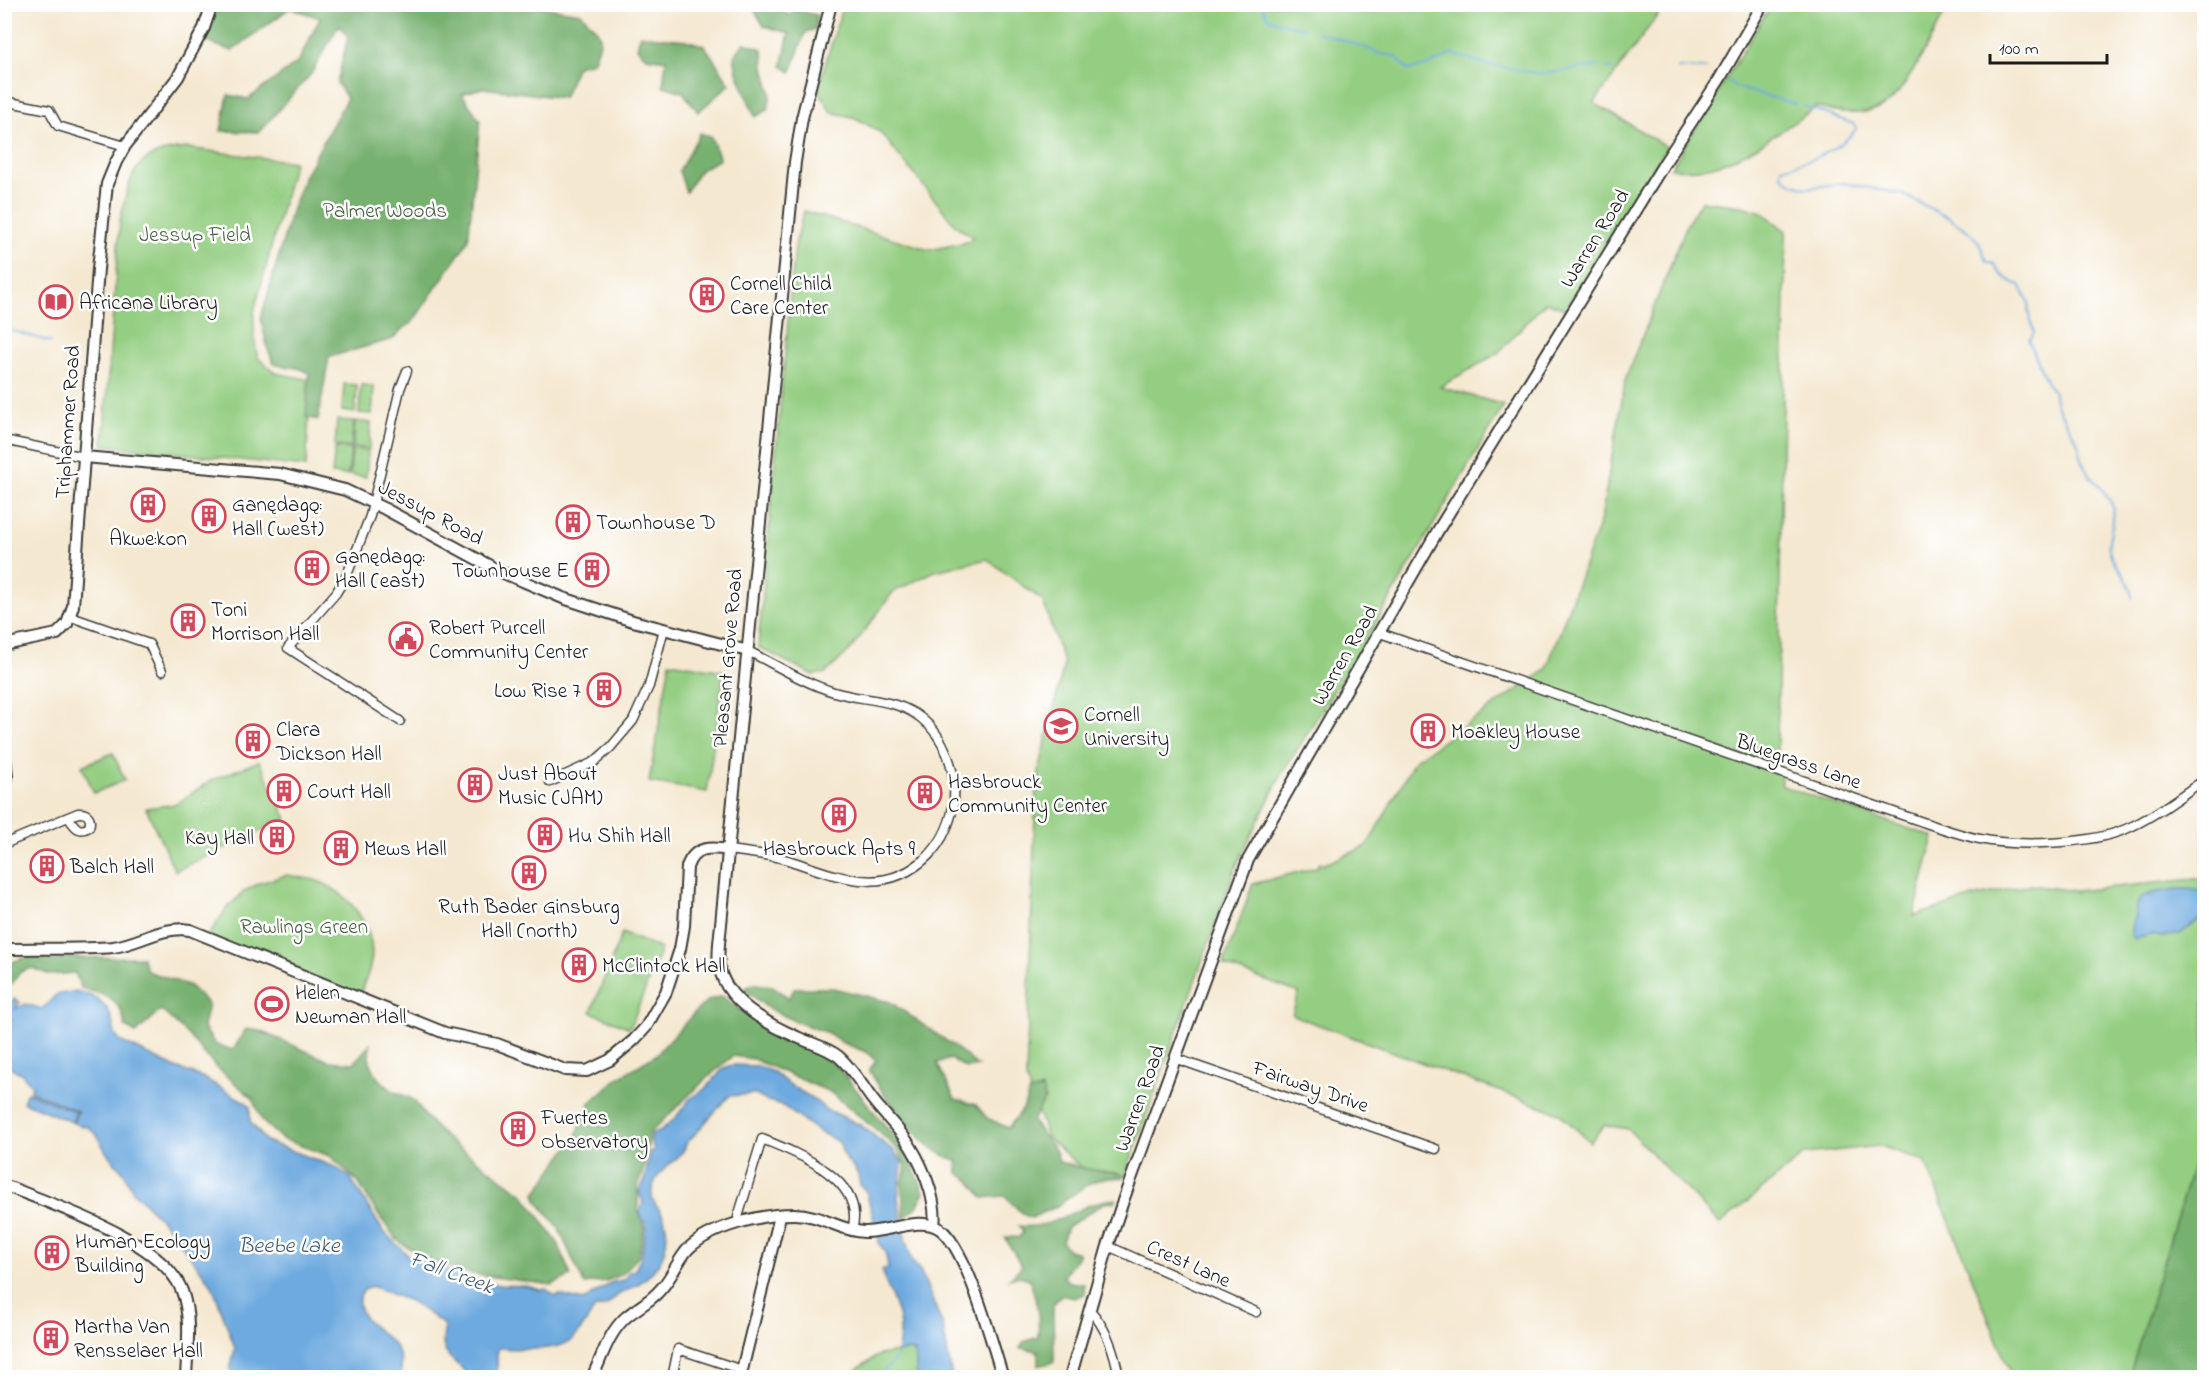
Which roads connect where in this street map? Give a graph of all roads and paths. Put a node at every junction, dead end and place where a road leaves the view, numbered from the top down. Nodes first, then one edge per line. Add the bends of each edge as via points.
1 (212, 4) edge
2 (831, 4) edge
3 (1763, 4) edge
4 (4, 101) edge
5 (126, 146) junction
6 (407, 371) dead end
7 (4, 440) edge
8 (84, 457) junction
9 (373, 503) junction
10 (71, 616) junction
11 (664, 629) junction
12 (1380, 633) junction
13 (4, 645) edge
14 (748, 651) junction
15 (162, 671) dead end
16 (400, 721) dead end
17 (4, 748) edge
18 (2205, 780) edge
19 (550, 783) dead end
20 (4, 801) edge
21 (68, 817) dead end
22 (4, 844) edge
23 (729, 850) junction
24 (4, 950) edge
25 (1174, 1058) junction
26 (1436, 1149) dead end
27 (4, 1185) edge
28 (780, 1216) junction
29 (739, 1223) junction
30 (934, 1226) junction
31 (852, 1230) junction
32 (1108, 1246) junction
33 (1089, 1309) junction
34 (1256, 1312) dead end
35 (741, 1374) edge
36 (186, 1377) edge
37 (592, 1377) edge
38 (672, 1377) edge
39 (1003, 1377) edge
40 (1070, 1377) edge
41 (1119, 1377) edge

1 - 5 street, Triphammer Road via 204,28 171,88
2 - 14 street, Pleasant Grove Road via 795,162
3 - 12 street, Warren Road via 1521,393
4 - 5 street via 49,110 58,126
5 - 8 street, Triphammer Road via 113,168 105,195
6 - 9 street
7 - 8 street
8 - 9 street, Jessup Road via 280,474 345,490
8 - 10 street, Triphammer Road
9 - 11 street, Jessup Road via 514,578 578,604
9 - 16 street via 342,584 288,648
10 - 13 street via 57,634
10 - 15 street via 149,644
11 - 14 street, Jessup Road
11 - 19 street via 647,692 633,721 594,762
12 - 18 street, Bluegrass Lane via 1980,839 2017,842 2097,838 2143,820
12 - 25 street, Warren Road via 1248,860
14 - 23 street, Pleasant Grove Road
14 - 23 street via 824,689 891,703 920,717 946,750 954,774 954,795 949,821 932,852 913,869 889,879 855,880 771,856
17 - 20 street
21 - 22 street
23 - 24 street via 709,848 689,861 680,949 666,992 634,1040 610,1060 587,1071 565,1070 497,1044 446,1033 190,930 170,930 112,947
23 - 30 street, Pleasant Grove Road via 719,952 723,979 734,994 761,1016 836,1055 848,1066 905,1138 935,1206
25 - 26 street, Fairway Drive
25 - 32 street, Warren Road
27 - 36 street via 123,1235 168,1269 178,1282 185,1303
28 - 29 street
28 - 31 street via 811,1216
28 - 35 street
29 - 31 street via 762,1139 797,1153 834,1178 849,1199 854,1219
29 - 37 street via 709,1235 687,1250 661,1290 619,1324
30 - 31 street
30 - 39 street via 951,1241 968,1273
32 - 33 street, Warren Road
32 - 34 street, Crest Lane
33 - 40 street, Warren Road
33 - 41 street via 1115,1353
35 - 38 street via 678,1349

